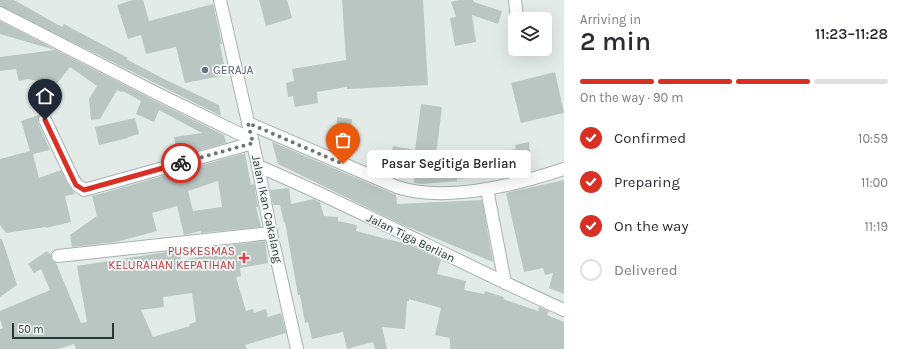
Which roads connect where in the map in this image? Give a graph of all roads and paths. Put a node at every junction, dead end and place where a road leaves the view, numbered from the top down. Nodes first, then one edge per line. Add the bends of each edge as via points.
1 (220, 0) edge
2 (515, 0) edge
3 (516, 12) edge
4 (0, 14) edge
5 (45, 120) dead end
6 (248, 123) junction
7 (252, 141) junction
8 (258, 166) junction
9 (564, 169) edge
10 (488, 190) junction
11 (271, 232) junction
12 (58, 256) dead end
13 (505, 284) junction
14 (564, 310) edge
15 (297, 349) edge

1 - 6 street, Jalan Ikan Cakalang
2 - 3 street
4 - 7 street
5 - 7 street via 76,185 84,190
6 - 7 street, Jalan Ikan Cakalang
6 - 10 street via 406,190 444,193
7 - 8 street, Jalan Ikan Cakalang
8 - 11 street, Jalan Ikan Cakalang
8 - 13 street, Jalan Tiga Berlian
9 - 10 street
10 - 13 street
11 - 12 street
11 - 15 street, Jalan Ikan Cakalang
13 - 14 street, Jalan Tiga Berlian

